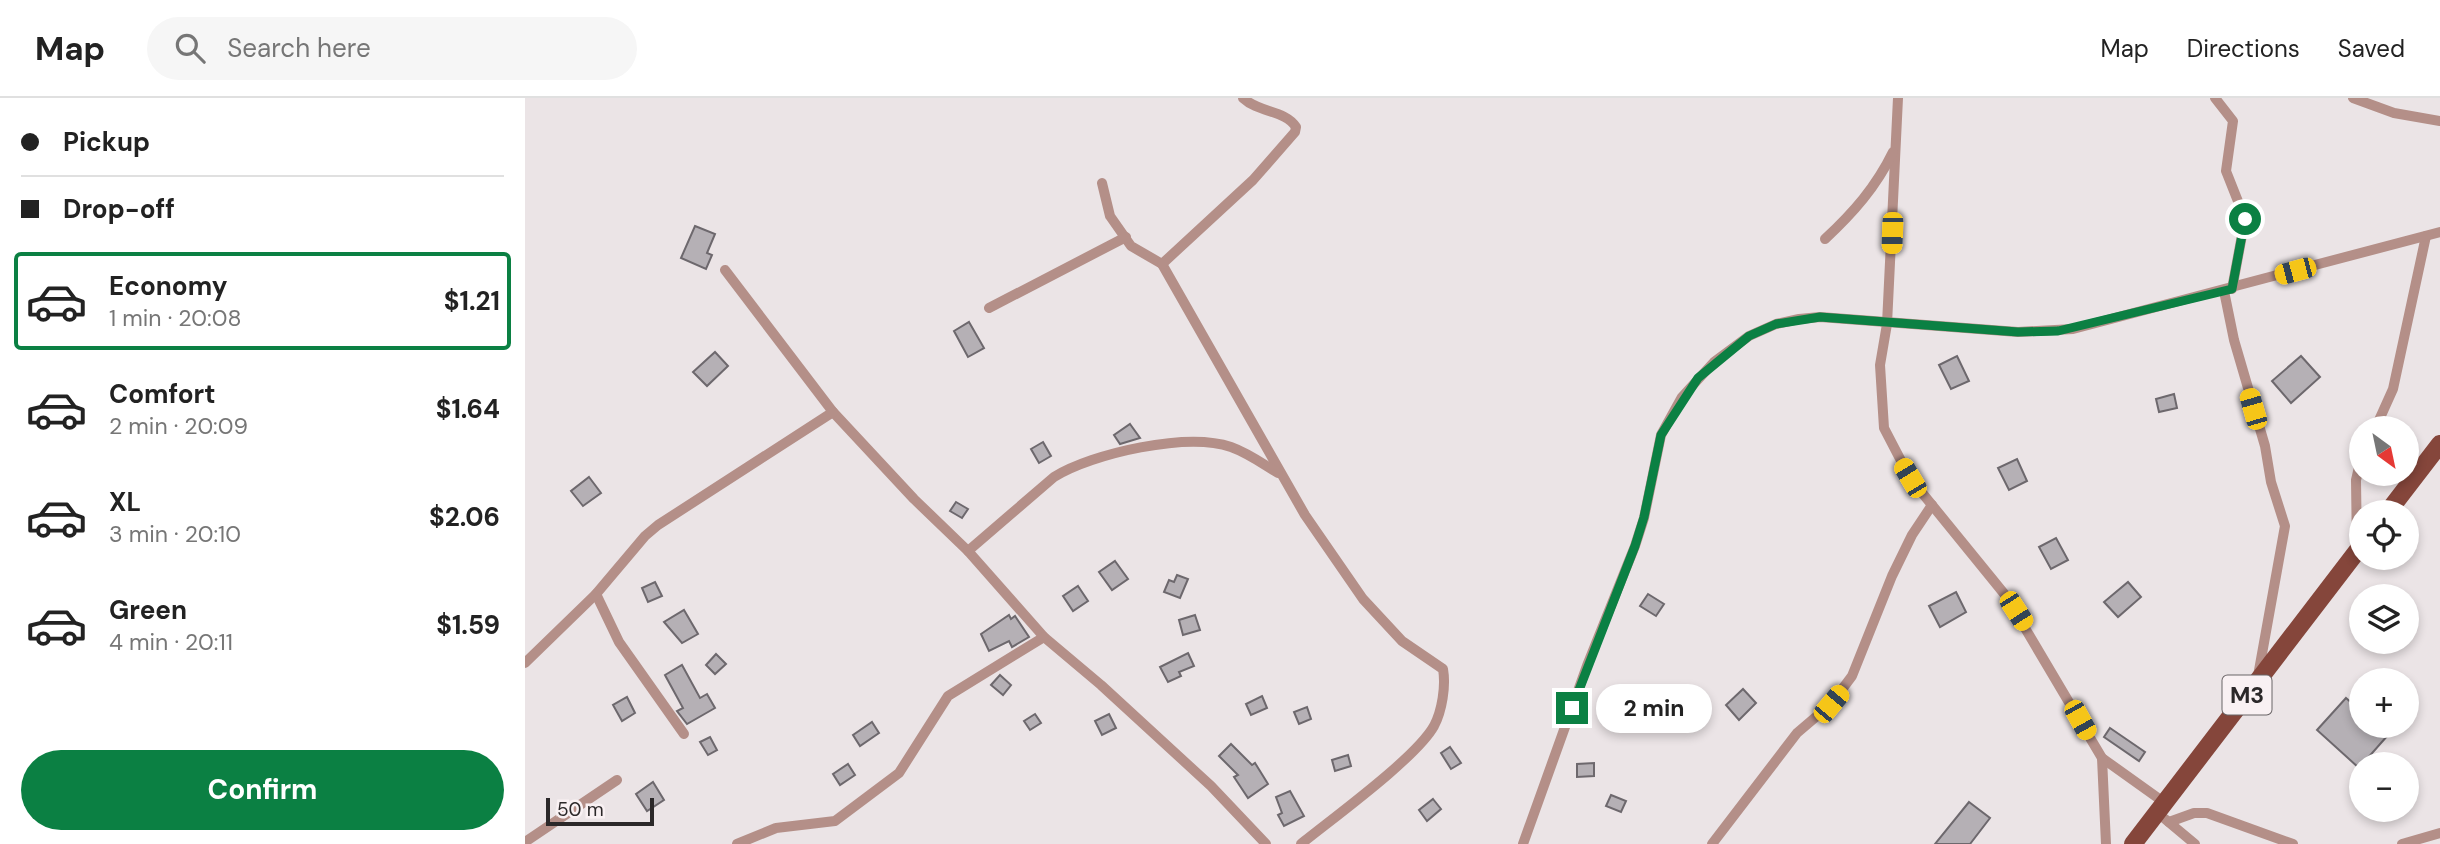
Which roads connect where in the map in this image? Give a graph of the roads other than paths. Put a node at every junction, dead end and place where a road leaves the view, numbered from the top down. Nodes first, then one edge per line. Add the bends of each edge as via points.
1 (1243, 98) edge
2 (1898, 98) edge
3 (2215, 98) edge
4 (2360, 99) edge
5 (2440, 121) edge
6 (1896, 146) junction
7 (1102, 183) dead end
8 (2440, 232) edge
9 (2426, 236) junction
10 (1126, 237) junction
11 (1825, 239) dead end
12 (1162, 264) junction
13 (725, 270) dead end
14 (2228, 290) junction
15 (989, 309) dead end
16 (1887, 324) junction
17 (833, 412) junction
18 (2381, 416) edge
19 (2440, 444) edge
20 (1281, 474) junction
21 (2396, 500) edge
22 (1932, 505) junction
23 (968, 551) junction
24 (2349, 561) edge
25 (596, 594) junction
26 (1044, 637) junction
27 (525, 663) edge
28 (2258, 681) junction
29 (684, 734) dead end
30 (2102, 758) junction
31 (617, 780) dead end
32 (2164, 813) junction
33 (2440, 833) edge
34 (525, 842) edge
35 (2192, 843) edge
36 (737, 844) edge
37 (1266, 844) edge
38 (1301, 844) edge
39 (1523, 844) edge
40 (1712, 844) edge
41 (2106, 844) edge
42 (2133, 844) edge
43 (2293, 844) edge
44 (2402, 844) edge

1 - 12 street via 1254,108 1290,120 1295,132 1253,180
2 - 6 street
3 - 14 street via 2233,121 2226,171 2245,219
4 - 5 street via 2394,113
6 - 11 street via 1873,187
6 - 16 street
7 - 10 street via 1110,216
8 - 9 street
9 - 14 street
9 - 18 street via 2393,389
10 - 12 street via 1131,246
10 - 15 street
12 - 20 street
13 - 17 street
14 - 16 street via 2058,331
14 - 28 street via 2285,526
16 - 22 street via 1879,365 1884,428 1910,478
16 - 39 street via 1820,317 1776,324 1749,336 1714,362 1682,397 1661,435 1635,546
17 - 23 street
17 - 25 street via 658,525
19 - 21 main road
20 - 23 street via 1230,447 1201,441 1114,455 1054,477
20 - 38 street via 1363,599 1402,641 1439,664 1444,676 1438,716 1416,748
22 - 30 street via 2006,596
22 - 40 street via 1892,576 1852,676 1831,704 1797,733
23 - 26 street
24 - 28 main road, M3
25 - 27 street
25 - 29 street via 619,642
26 - 36 street via 948,696 899,773 835,821 776,828
26 - 37 street via 1211,786
28 - 32 main road, M3
30 - 32 street
30 - 41 street
31 - 34 street
32 - 35 street
32 - 42 main road, M3
32 - 43 street via 2207,813
33 - 44 street

